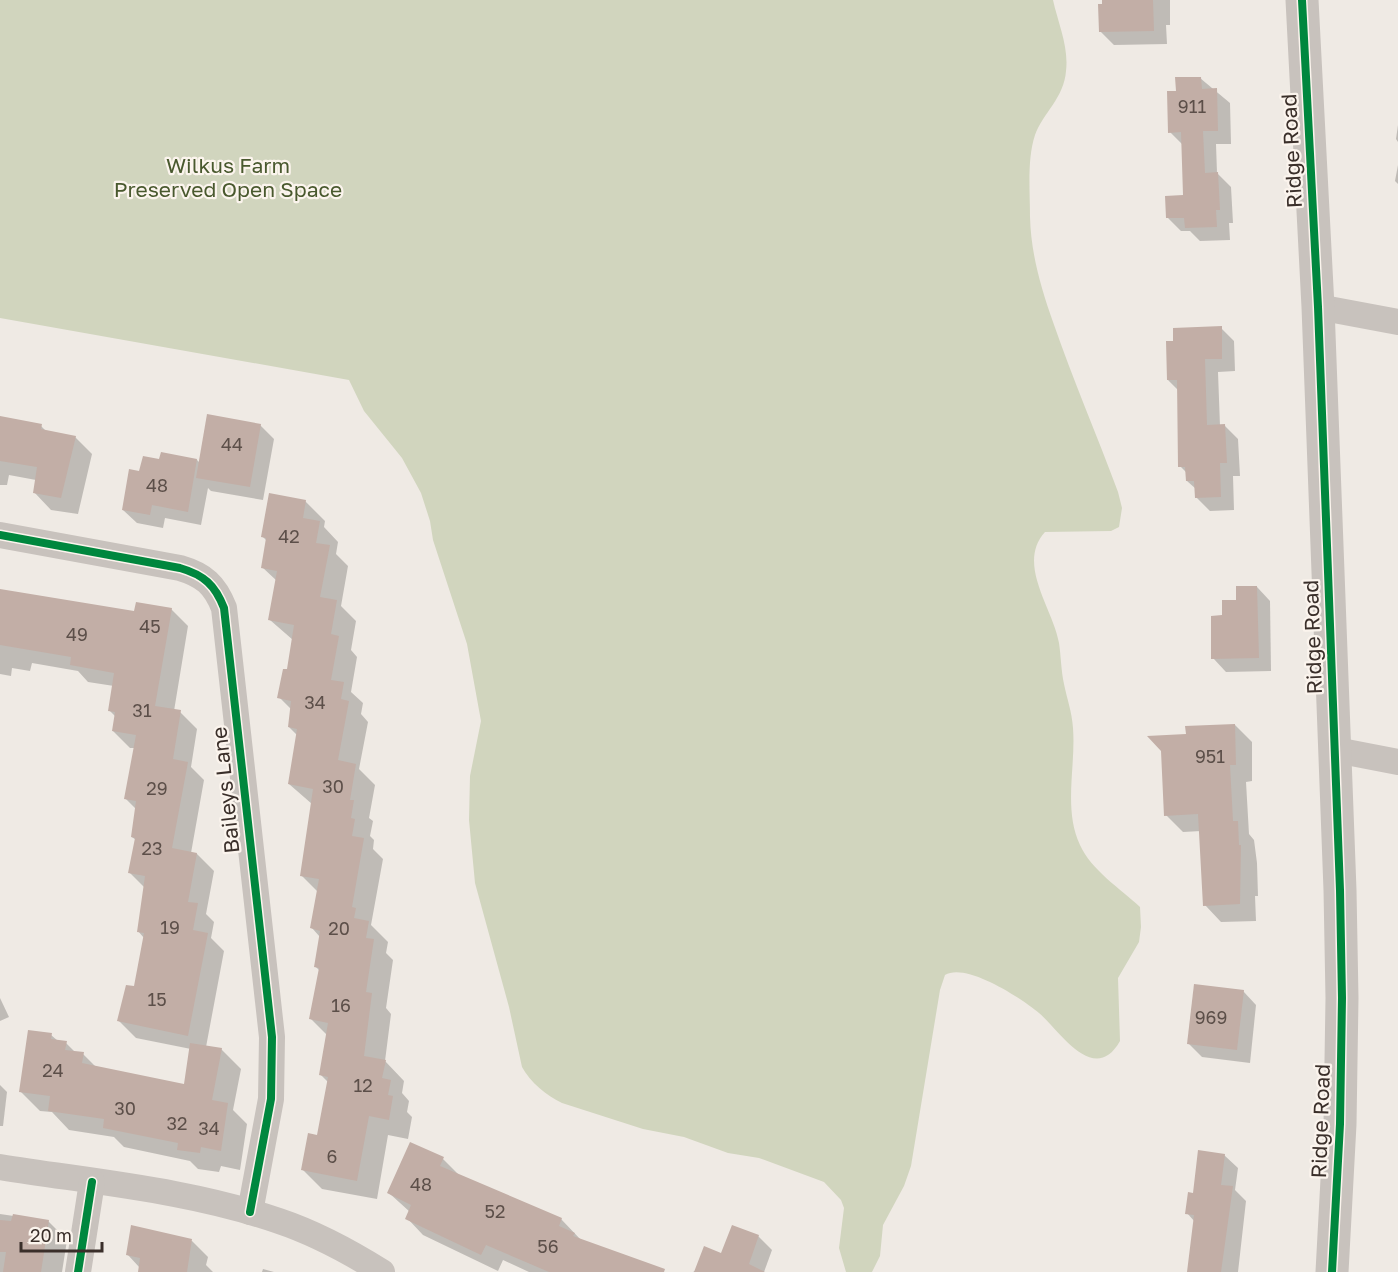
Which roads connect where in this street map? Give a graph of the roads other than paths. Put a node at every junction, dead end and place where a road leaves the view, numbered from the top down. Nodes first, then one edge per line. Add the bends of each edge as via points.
1 (1302, 0) edge
2 (1317, 307) junction
3 (1398, 322) edge
4 (0, 535) edge
5 (1336, 750) junction
6 (1398, 762) edge
7 (0, 1167) edge
8 (92, 1182) junction
9 (250, 1212) junction
10 (78, 1272) edge
11 (382, 1272) edge
12 (1332, 1272) edge

1 - 2 street, Ridge Road
2 - 3 street
2 - 5 street, Ridge Road
4 - 9 street, Baileys Lane via 180,568 208,581 224,608 272,1037 271,1099
5 - 6 street
5 - 12 street, Ridge Road via 1342,998
7 - 8 street
8 - 9 street
8 - 10 street
9 - 11 street via 312,1235

